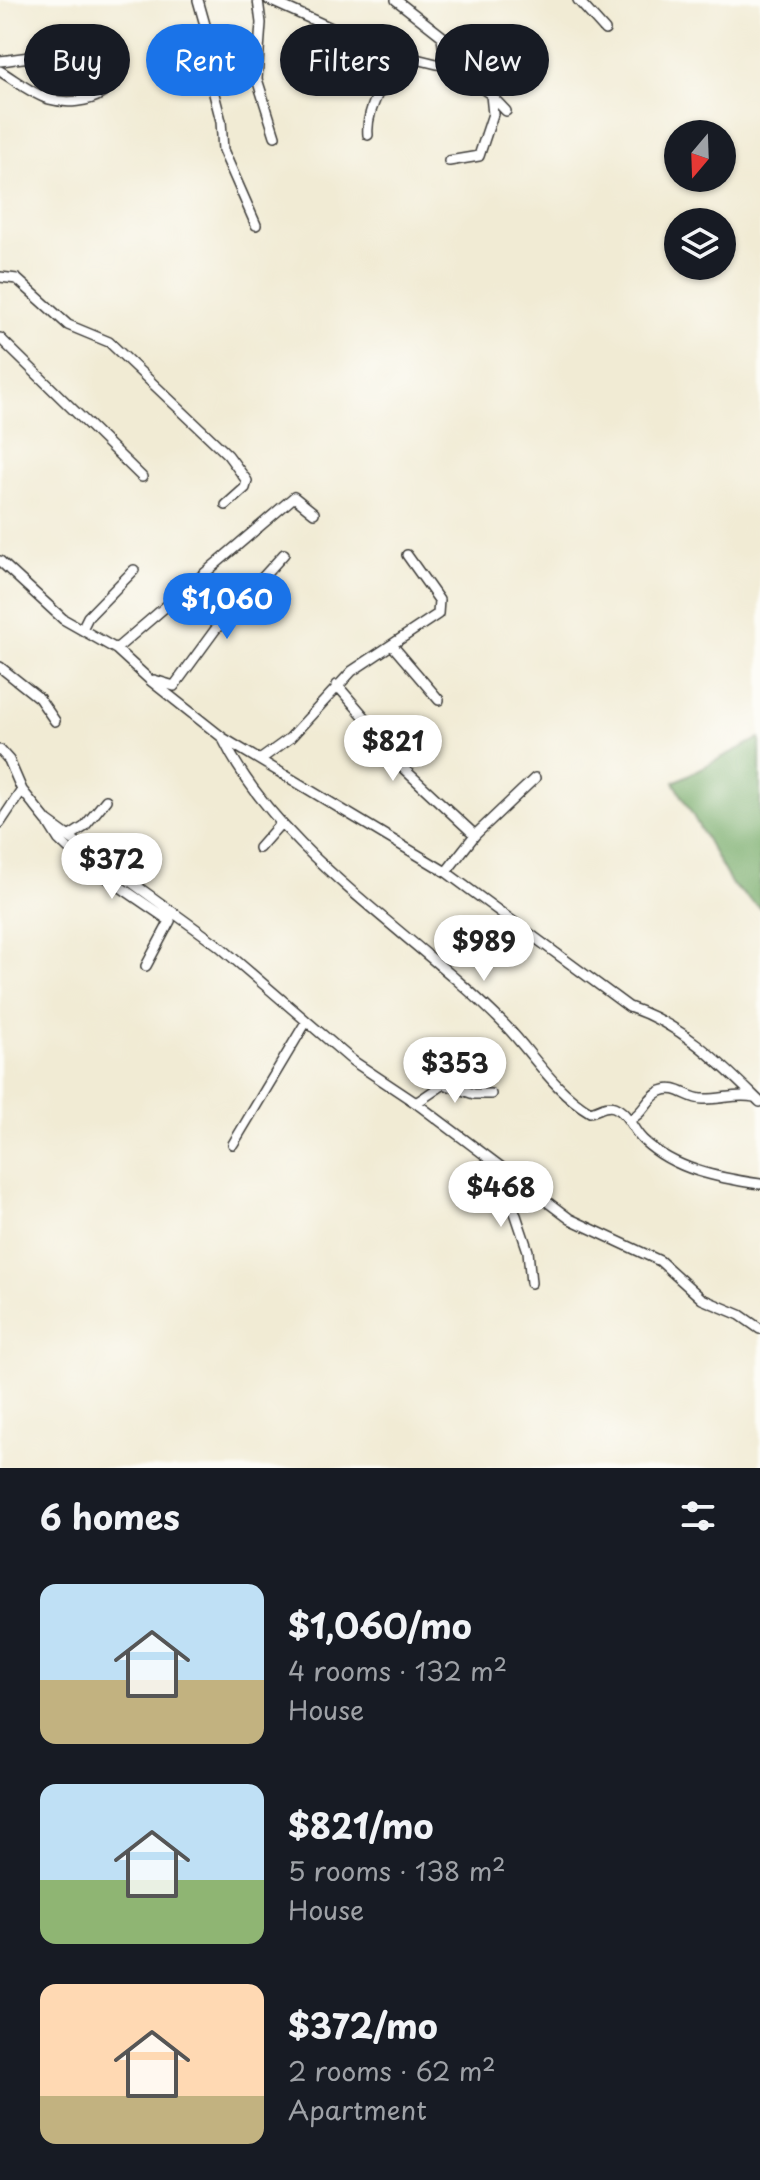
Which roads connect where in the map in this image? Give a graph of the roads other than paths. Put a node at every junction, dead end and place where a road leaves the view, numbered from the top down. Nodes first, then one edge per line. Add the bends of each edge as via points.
1 (258, 0) edge
2 (269, 0) edge
3 (396, 0) edge
4 (578, 0) edge
5 (200, 2) edge
6 (322, 24) edge
7 (605, 30) dead end
8 (435, 31) edge
9 (0, 61) edge
10 (0, 71) edge
11 (377, 96) edge
12 (491, 96) edge
13 (492, 96) edge
14 (506, 111) dead end
15 (368, 135) dead end
16 (275, 136) dead end
17 (449, 161) dead end
18 (256, 225) dead end
19 (0, 277) edge
20 (0, 338) edge
21 (142, 477) dead end
22 (226, 505) dead end
23 (314, 513) dead end
24 (284, 554) dead end
25 (407, 555) dead end
26 (0, 561) edge
27 (134, 570) dead end
28 (83, 627) junction
29 (392, 645) junction
30 (116, 649) junction
31 (0, 667) edge
32 (151, 681) junction
33 (337, 685) junction
34 (439, 700) dead end
35 (55, 721) dead end
36 (223, 738) junction
37 (0, 750) edge
38 (261, 759) junction
39 (535, 778) dead end
40 (22, 790) junction
41 (106, 800) dead end
42 (47, 821) junction
43 (0, 823) edge
44 (281, 823) junction
45 (475, 835) junction
46 (70, 836) junction
47 (259, 848) dead end
48 (446, 872) junction
49 (141, 900) junction
50 (156, 902) junction
51 (146, 966) dead end
52 (306, 1022) junction
53 (491, 1094) dead end
54 (758, 1100) edge
55 (416, 1103) junction
56 (629, 1120) junction
57 (233, 1144) dead end
58 (500, 1167) junction
59 (760, 1184) edge
60 (531, 1283) dead end
61 (760, 1329) edge

1 - 16 street via 257,79
2 - 6 street
3 - 8 street
4 - 7 street
5 - 18 street via 223,150
9 - 10 street via 65,49 103,49 113,83 91,99 64,102 42,96
11 - 15 street via 366,120
12 - 17 street via 493,114 479,156
13 - 14 street
19 - 22 street via 17,279 68,325 109,342 190,417 247,481
20 - 21 street
23 - 30 street via 294,497
24 - 32 street via 215,630 174,686
25 - 29 street via 439,600 440,610 432,621
26 - 28 street via 63,619
27 - 28 street
28 - 30 street
29 - 33 street
29 - 34 street
30 - 32 street
31 - 35 street via 39,698
32 - 36 street
33 - 38 street via 290,738
33 - 45 street via 375,729 390,756
36 - 38 street
36 - 44 street via 246,782
37 - 40 street
38 - 48 street
39 - 45 street
40 - 42 street
40 - 43 street
41 - 46 street
42 - 46 street
42 - 49 street via 78,858
44 - 47 street
44 - 56 street via 507,1027 571,1101 590,1112 608,1105
45 - 48 street
46 - 50 street
48 - 54 street via 629,1007 660,1018 699,1044
49 - 50 street
49 - 51 street via 170,921
50 - 52 street via 218,945
52 - 55 street
52 - 57 street
53 - 55 street via 444,1084
54 - 56 street via 703,1099 664,1089
55 - 58 street
56 - 59 street via 641,1139 700,1172
58 - 60 street via 528,1251
58 - 61 street via 570,1219 660,1261 702,1299

